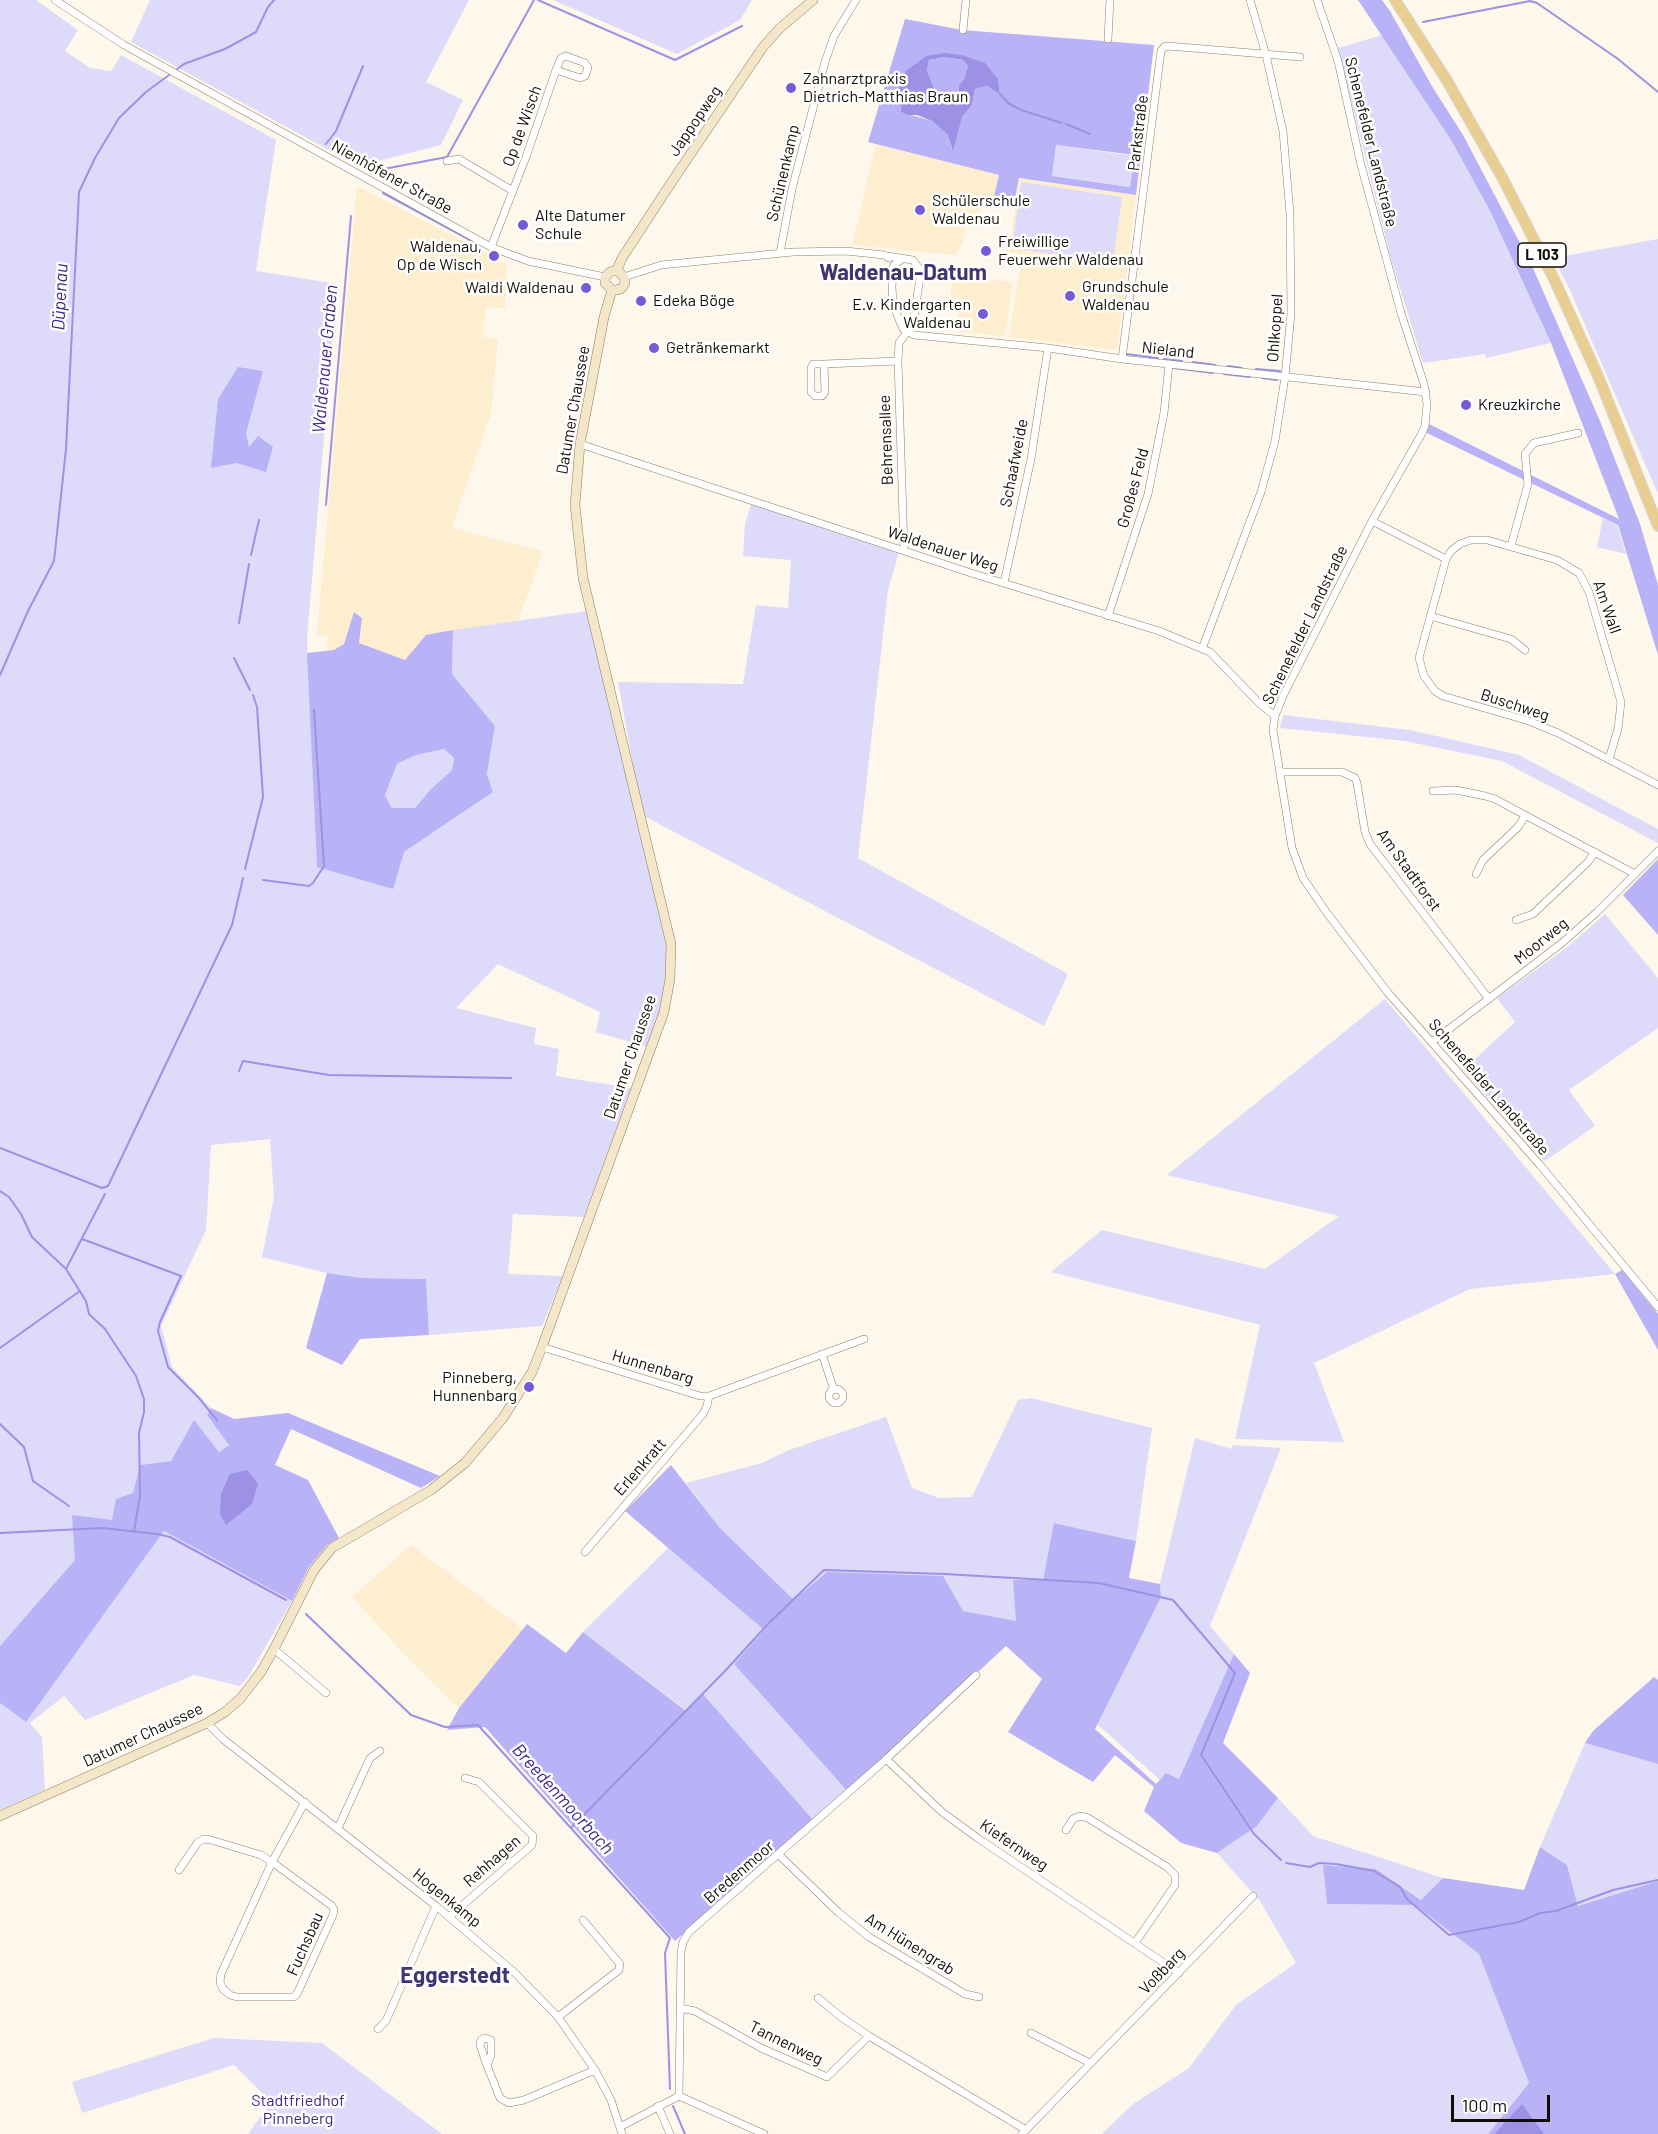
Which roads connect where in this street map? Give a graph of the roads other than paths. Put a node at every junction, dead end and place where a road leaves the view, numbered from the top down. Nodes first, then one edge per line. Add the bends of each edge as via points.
1 (55, 0) edge
2 (813, 0) edge
3 (856, 0) edge
4 (966, 0) edge
5 (1110, 0) edge
6 (1250, 0) edge
7 (1317, 0) edge
8 (1395, 0) edge
9 (963, 30) dead end
10 (1108, 39) dead end
11 (1266, 55) junction
12 (1300, 57) dead end
13 (556, 70) dead end
14 (447, 161) dead end
15 (513, 191) junction
16 (491, 248) junction
17 (780, 254) junction
18 (887, 256) junction
19 (902, 259) junction
20 (894, 265) junction
21 (621, 274) junction
22 (605, 277) junction
23 (612, 290) junction
24 (907, 332) junction
25 (1048, 348) junction
26 (1122, 359) junction
27 (898, 361) junction
28 (824, 364) junction
29 (1169, 364) junction
30 (1285, 377) junction
31 (1426, 392) junction
32 (1578, 433) dead end
33 (580, 444) junction
34 (1372, 521) junction
35 (1658, 526) edge
36 (1511, 546) junction
37 (904, 550) junction
38 (1446, 559) junction
39 (1004, 583) junction
40 (1108, 616) junction
41 (1430, 616) junction
42 (1202, 649) junction
43 (1525, 650) dead end
44 (1275, 716) junction
45 (1609, 759) junction
46 (1280, 772) junction
47 (1658, 785) edge
48 (1433, 790) dead end
49 (1525, 816) junction
50 (1658, 851) edge
51 (1594, 852) junction
52 (1476, 874) dead end
53 (1635, 874) junction
54 (1516, 920) dead end
55 (1489, 999) junction
56 (1432, 1042) junction
57 (1658, 1307) edge
58 (864, 1339) dead end
59 (542, 1347) junction
60 (822, 1354) junction
61 (834, 1390) dead end
62 (709, 1396) junction
63 (585, 1552) dead end
64 (274, 1649) junction
65 (976, 1675) dead end
66 (326, 1693) dead end
67 (207, 1723) junction
68 (380, 1751) dead end
69 (886, 1759) junction
70 (465, 1778) dead end
71 (305, 1802) junction
72 (0, 1816) edge
73 (338, 1828) junction
74 (1066, 1830) dead end
75 (779, 1855) junction
76 (272, 1862) junction
77 (179, 1870) dead end
78 (1253, 1896) dead end
79 (436, 1906) junction
80 (449, 1917) junction
81 (583, 1920) dead end
82 (1135, 1943) junction
83 (1179, 1973) junction
84 (979, 1997) dead end
85 (818, 1998) dead end
86 (680, 2008) junction
87 (558, 2017) junction
88 (378, 2029) dead end
89 (1030, 2033) dead end
90 (869, 2036) junction
91 (1090, 2063) junction
92 (487, 2066) dead end
93 (595, 2070) junction
94 (679, 2096) junction
95 (658, 2106) junction
96 (621, 2131) edge
97 (1024, 2132) edge
98 (670, 2134) edge
99 (764, 2134) edge

1 - 16 street, Nienhöfener Straße via 166,69
2 - 21 street, Jappopweg via 763,47 622,258
3 - 17 street, Schünenkamp via 834,36 825,62 792,189
4 - 9 street
5 - 10 street
6 - 11 street, Ohlkoppel
7 - 31 street, Schenefelder Landstraße via 1338,60 1361,165
8 - 35 main road, L 103 via 1446,79 1554,279
11 - 12 street, Parkstraße
11 - 26 street, Parkstraße via 1168,46 1161,51
11 - 30 street, Ohlkoppel via 1283,132 1290,214 1291,314
13 - 15 street, Op de Wisch
14 - 15 street, Op de Wisch via 459,159
15 - 16 street, Op de Wisch
16 - 22 street, Nienhöfener Straße
17 - 18 street via 846,251
17 - 21 street via 662,265
18 - 19 street
18 - 20 street
19 - 20 street
19 - 24 street, Behrensallee via 913,260 921,271 913,324
20 - 24 street via 893,305
21 - 22 street via 610,272
21 - 23 street via 625,283
22 - 23 street
23 - 33 street, Datumer Chaussee
24 - 25 street, Nieland
24 - 27 street, Behrensallee via 899,343
25 - 26 street, Nieland
25 - 39 street, Schaafweide via 1031,459
26 - 29 street, Nieland
27 - 28 street
27 - 37 street, Behrensallee
28 - 28 street via 813,364 811,368 811,392 815,396 825,392
29 - 30 street, Nieland
29 - 40 street, Großes Feld via 1148,494
30 - 31 street, Nieland
30 - 42 street, Ohlkoppel via 1275,441 1261,492
31 - 34 street, Schenefelder Landstraße via 1421,435
32 - 36 street via 1534,442 1525,454 1528,484
33 - 37 street, Waldenauer Weg
33 - 59 street, Datumer Chaussee via 575,492 583,578 671,944 670,979 663,1012
34 - 38 street
34 - 44 street, Schenefelder Landstraße
36 - 38 street, Am Wall via 1471,540 1460,544
36 - 45 street, Am Wall via 1566,563 1585,581 1621,702
37 - 39 street, Waldenauer Weg
38 - 41 street, Buschweg
39 - 40 street, Waldenauer Weg
40 - 42 street, Waldenauer Weg
41 - 43 street via 1511,639
41 - 45 street, Buschweg via 1419,658 1424,676 1435,691 1529,721
42 - 44 street, Waldenauer Weg via 1210,652
44 - 46 street, Schenefelder Landstraße via 1273,730
45 - 47 street, Buschweg
46 - 55 street, Am Stadtforst via 1342,772 1355,778 1370,844
46 - 56 street, Schenefelder Landstraße via 1292,848 1303,878 1389,994
48 - 49 street via 1485,796
49 - 51 street
49 - 52 street via 1483,860
50 - 53 street, Moorweg
51 - 53 street
51 - 54 street via 1533,914
53 - 55 street, Moorweg via 1562,943
55 - 56 street, Moorweg
56 - 57 street, Schenefelder Landstraße
58 - 60 street, Hunnenbarg
59 - 62 street, Hunnenbarg
59 - 64 street, Datumer Chaussee via 532,1372 503,1418 465,1463 431,1490 332,1548 314,1570
60 - 61 street
60 - 62 street, Hunnenbarg
62 - 63 street, Erlenkratt via 703,1414
64 - 66 street
64 - 67 street, Datumer Chaussee via 247,1692
65 - 69 street, Bredenmoor
67 - 71 street, Hogenkamp
67 - 72 street, Datumer Chaussee
68 - 73 street via 370,1758
69 - 75 street, Bredenmoor
69 - 82 street, Kiefernweg via 952,1820
70 - 80 street, Rehhagen via 479,1782 533,1836 532,1845
71 - 73 street, Hogenkamp
71 - 76 street, Fuchsbau
73 - 79 street, Hogenkamp
74 - 82 street via 1073,1819 1088,1818 1175,1875 1175,1885
75 - 84 street, Am Hünengrab via 869,1937 965,1994
75 - 86 street, Bredenmoor via 688,1932 681,1952
76 - 76 street, Fuchsbau via 221,1974 220,1982 230,1995 294,1997 333,1916 332,1906
76 - 77 street, Fuchsbau via 261,1855 204,1839
78 - 83 street, Voßbarg
79 - 80 street, Hogenkamp
79 - 88 street via 386,2021
80 - 87 street, Hogenkamp via 515,1973
81 - 87 street via 620,1964 619,1970
82 - 83 street, Kiefernweg
83 - 91 street, Voßbarg
85 - 90 street
86 - 90 street, Tannenweg via 695,2011 761,2048 827,2077
86 - 94 street, Bredenmoor
87 - 93 street, Hogenkamp
89 - 91 street
90 - 97 street
91 - 97 street, Voßbarg
92 - 93 street via 500,2098 509,2103
93 - 96 street, Hogenkamp
94 - 95 street
94 - 99 street
95 - 96 street
95 - 98 street

